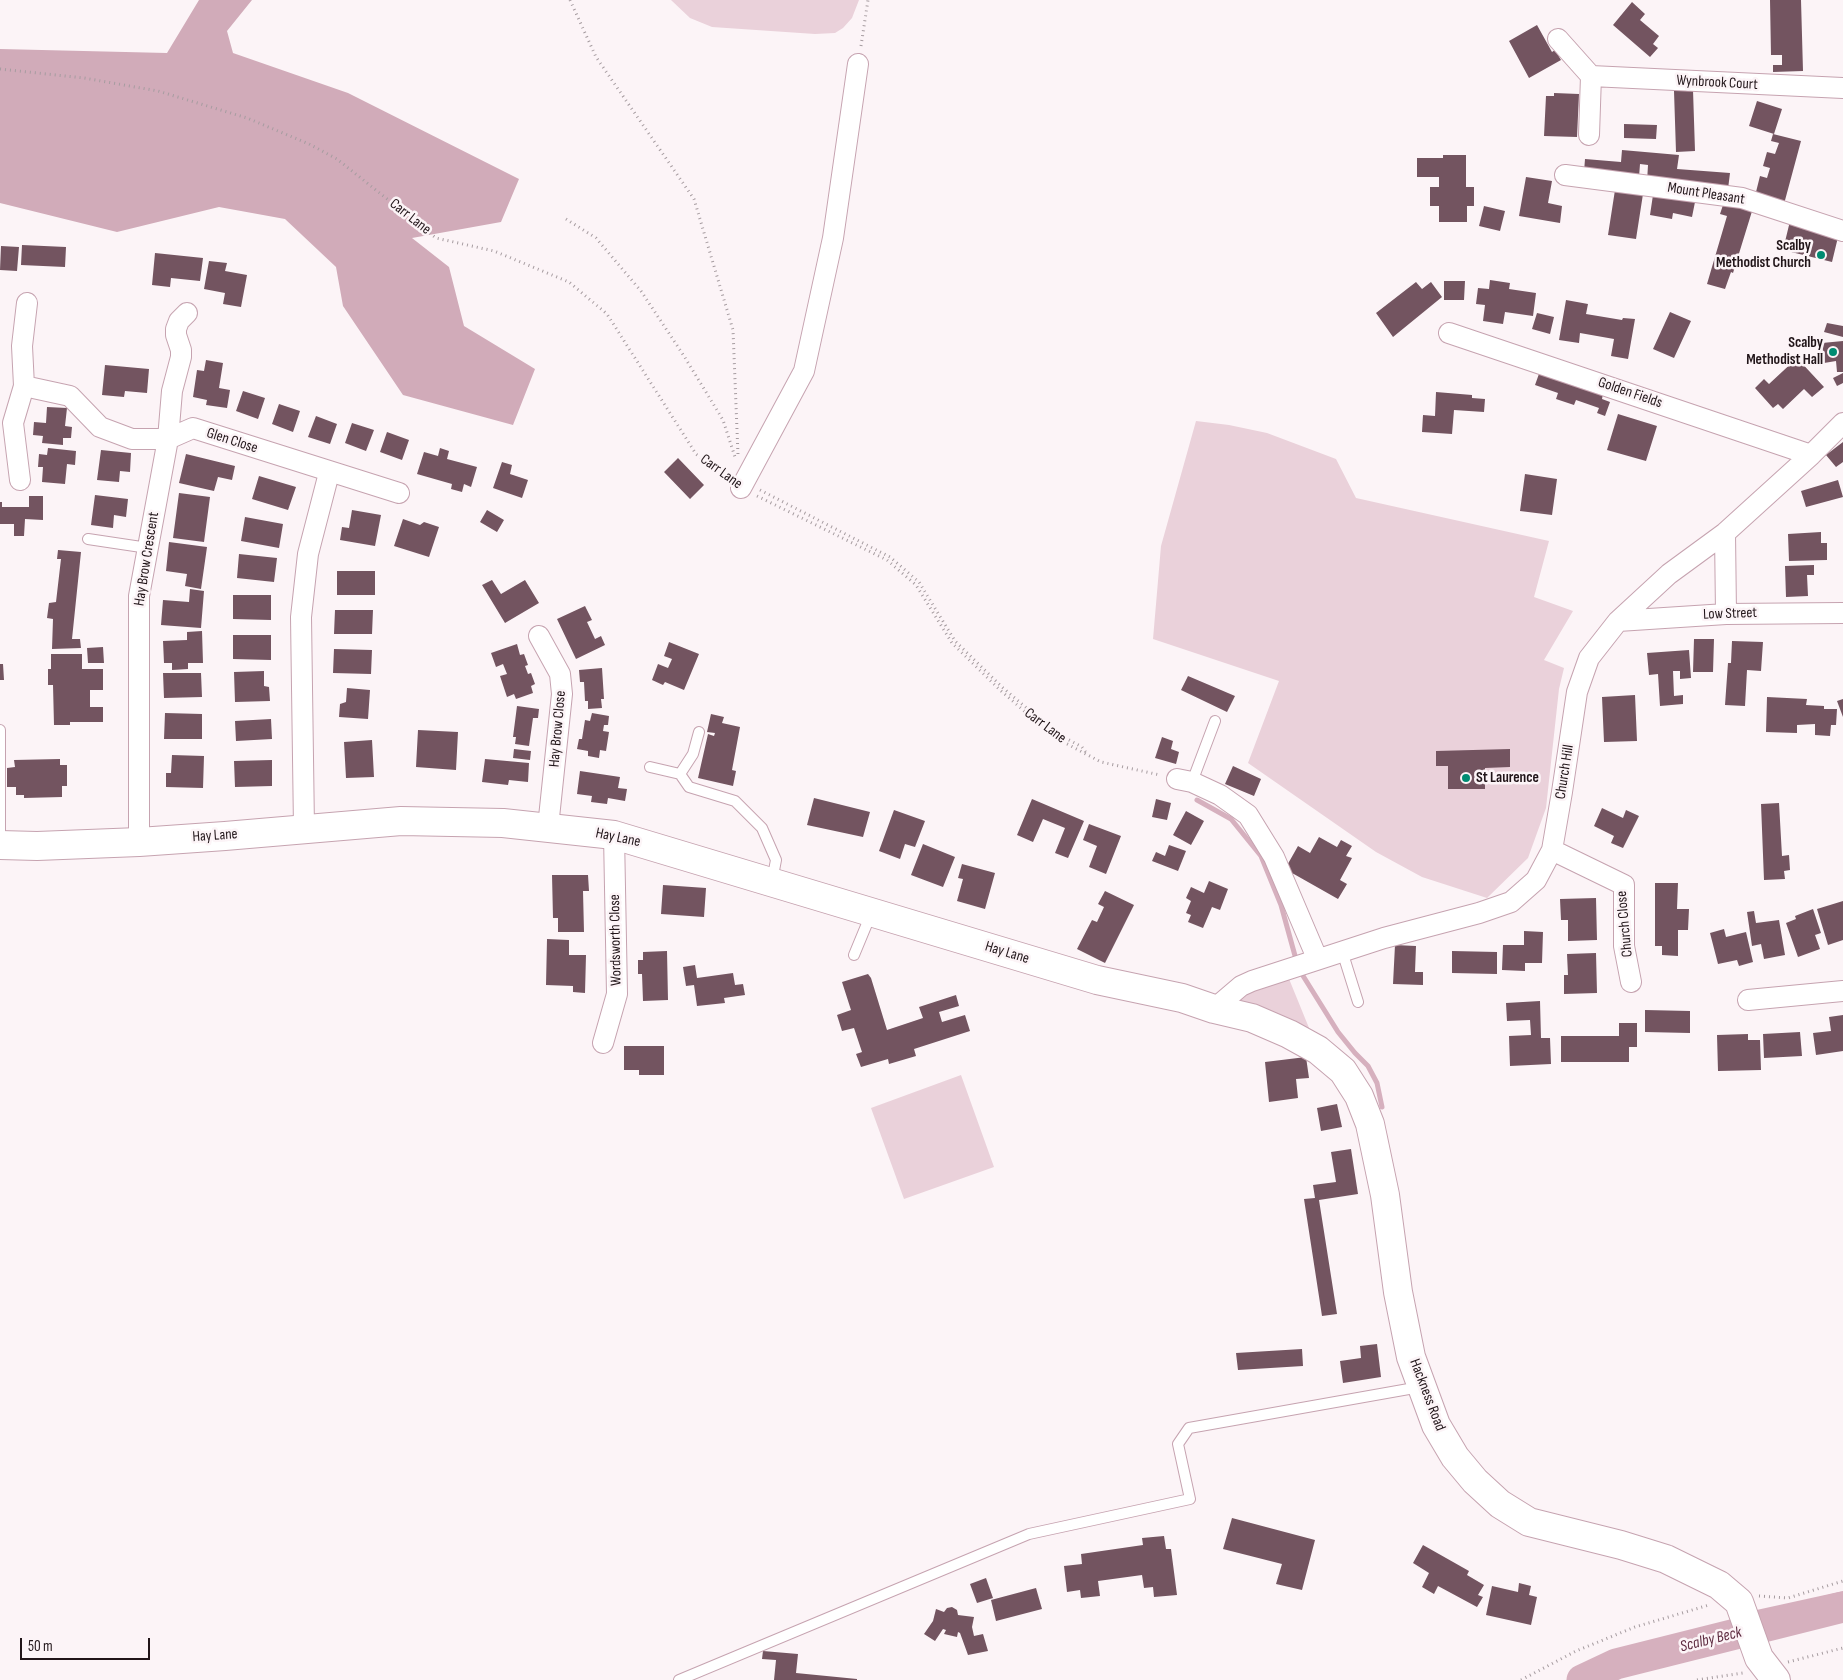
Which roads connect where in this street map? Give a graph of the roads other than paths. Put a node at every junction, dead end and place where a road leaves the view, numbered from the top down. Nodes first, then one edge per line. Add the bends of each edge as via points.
1 (1558, 39) dead end
2 (858, 64) road end
3 (1591, 76) junction
4 (1843, 88) edge
5 (1589, 134) dead end
6 (1565, 175) dead end
7 (1843, 231) edge
8 (27, 303) dead end
9 (187, 313) dead end
10 (1449, 333) dead end
11 (24, 386) junction
12 (1843, 422) edge
13 (168, 439) junction
14 (1811, 455) junction
15 (329, 473) junction
16 (20, 480) dead end
17 (743, 485) road end
18 (399, 494) dead end
19 (1725, 533) junction
20 (88, 539) dead end
21 (148, 548) junction
22 (1843, 613) edge
23 (1726, 614) junction
24 (1618, 621) junction
25 (539, 636) dead end
26 (1215, 721) dead end
27 (0, 730) edge
28 (699, 732) dead end
29 (650, 767) dead end
30 (680, 774) junction
31 (1185, 780) joint
32 (548, 827) junction
33 (304, 828) junction
34 (614, 835) junction
35 (139, 842) junction
36 (0, 845) edge
37 (1552, 850) junction
38 (772, 882) junction
39 (872, 912) junction
40 (1342, 951) junction
41 (854, 955) dead end
42 (1311, 960) junction
43 (1632, 982) dead end
44 (1843, 991) edge
45 (1748, 1000) dead end
46 (1358, 1002) dead end
47 (1214, 1009) junction
48 (603, 1042) dead end
49 (1421, 1387) junction
50 (1767, 1668) edge
51 (679, 1680) edge

1 - 3 street
2 - 17 street via 833,238 804,372
3 - 4 street, Wynbrook Court
3 - 5 street
6 - 7 street, Mount Pleasant via 1742,198
8 - 11 street via 22,346
9 - 13 street, Hay Brow Crescent via 176,329 181,357 172,391
10 - 14 street, Golden Fields
11 - 13 street, Glen Close via 70,396 100,427 132,439
11 - 16 street via 14,423
12 - 14 street, Church Hill
13 - 15 street, Glen Close via 193,428
13 - 21 street, Hay Brow Crescent
14 - 19 street, Church Hill
15 - 18 street, Glen Close
15 - 33 street via 308,554 301,616
19 - 23 street
19 - 24 street, Church Hill via 1670,574
20 - 21 lane
21 - 35 street, Hay Brow Crescent via 138,596
22 - 23 street, Low Street
23 - 24 street, Low Street
24 - 37 street, Church Hill via 1589,658 1577,692
25 - 32 street, Hay Brow Close via 560,674 562,694
26 - 31 lane
27 - 36 lane
28 - 30 lane via 693,754
29 - 30 lane
30 - 38 lane via 689,787 735,801 762,828 776,860
31 - 42 street via 1220,795 1248,814 1274,857
32 - 33 street, Hay Lane via 401,821
32 - 34 street, Hay Lane
33 - 35 street, Hay Lane
34 - 38 street, Hay Lane
34 - 48 street, Wordsworth Close via 617,994
35 - 36 street, Hay Lane
37 - 40 street, Church Hill via 1536,880 1511,902
37 - 43 street, Church Close via 1624,885 1624,946
38 - 39 street, Hay Lane
39 - 41 lane
39 - 47 street, Hay Lane via 1097,980 1182,998
40 - 42 street, Church Hill
40 - 46 lane
42 - 47 street, Church Hill via 1241,986
44 - 45 street
47 - 49 street, Hackness Road via 1252,1018 1318,1050 1343,1071 1359,1096 1376,1147 1398,1292 1411,1357
49 - 50 street, Hackness Road via 1436,1425 1455,1457 1500,1504 1529,1522 1666,1559 1719,1585 1739,1602
49 - 51 lane via 1189,1428 1178,1444 1190,1499 1029,1534

